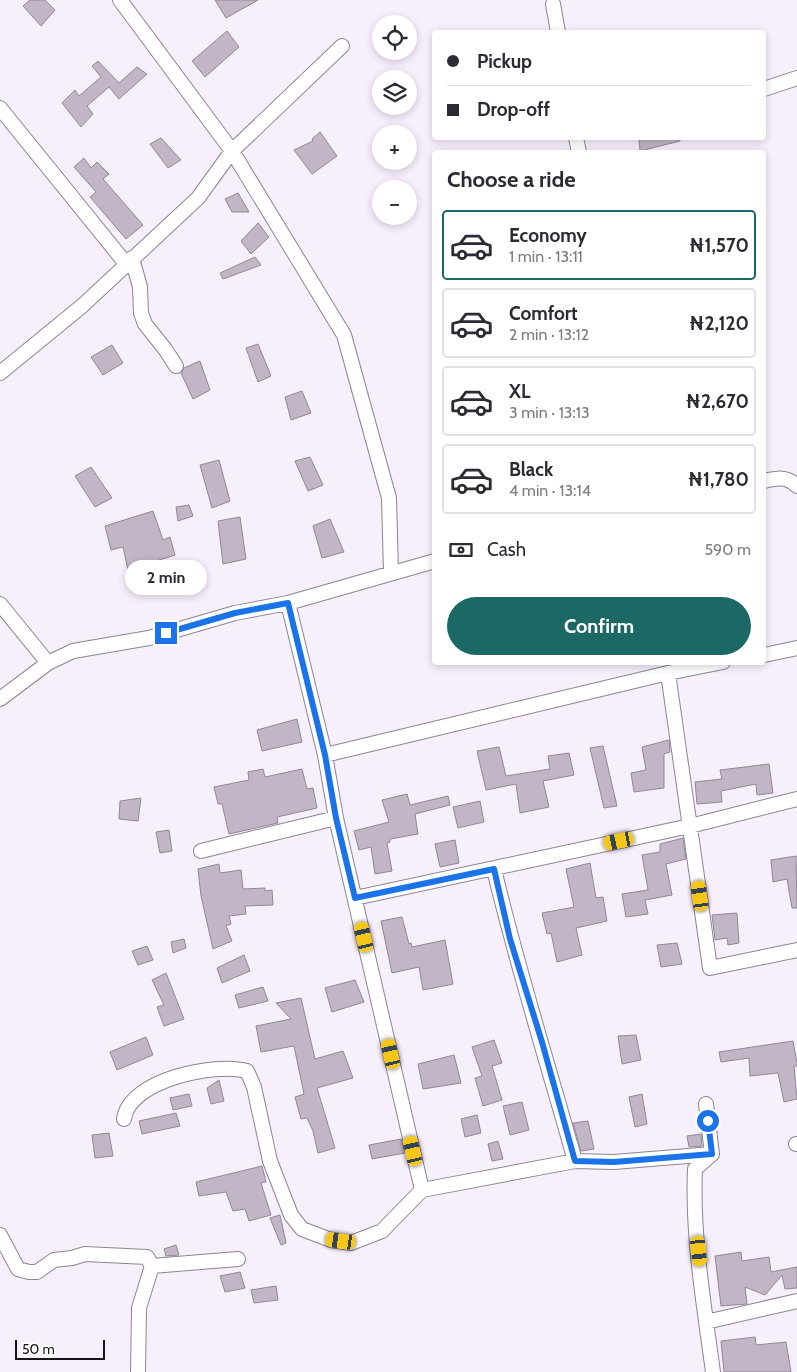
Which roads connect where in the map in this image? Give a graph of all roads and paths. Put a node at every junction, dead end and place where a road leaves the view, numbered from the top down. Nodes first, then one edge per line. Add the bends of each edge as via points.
1 (120, 0) edge
2 (553, 4) dead end
3 (558, 30) edge
4 (342, 46) dead end
5 (797, 78) edge
6 (766, 88) edge
7 (0, 108) edge
8 (232, 151) junction
9 (129, 261) junction
10 (176, 366) dead end
11 (2, 367) edge
12 (766, 481) edge
13 (797, 486) edge
14 (432, 562) edge
15 (391, 572) junction
16 (288, 603) junction
17 (0, 604) edge
18 (797, 648) edge
19 (766, 655) edge
20 (48, 663) junction
21 (708, 665) edge
22 (668, 673) junction
23 (0, 698) edge
24 (325, 755) junction
25 (797, 799) edge
26 (336, 818) junction
27 (690, 826) junction
28 (201, 851) dead end
29 (494, 869) junction
30 (355, 898) junction
31 (797, 950) edge
32 (706, 1104) dead end
33 (124, 1119) dead end
34 (712, 1154) junction
35 (575, 1161) junction
36 (422, 1190) junction
37 (0, 1235) edge
38 (238, 1259) dead end
39 (152, 1266) junction
40 (797, 1301) edge
41 (706, 1322) junction
42 (138, 1372) edge
43 (713, 1372) edge

1 - 8 street
2 - 3 street
4 - 8 street
5 - 6 street
7 - 9 street
8 - 9 street via 198,198
8 - 15 street via 344,335 389,498
9 - 10 street via 140,287 145,324
9 - 11 street via 82,306
12 - 13 street via 788,479
14 - 15 street
15 - 16 street
16 - 20 street via 235,613 149,638 73,652
16 - 24 street
17 - 20 street
18 - 19 street
20 - 23 street
21 - 22 street
22 - 24 street
22 - 27 street
24 - 26 street
25 - 27 street
26 - 28 street
26 - 30 street
27 - 29 street
27 - 31 street via 710,968
29 - 30 street
29 - 35 street via 510,939
30 - 36 street
32 - 34 street
33 - 36 street via 130,1103 150,1087 182,1075 236,1068 247,1072 254,1087 270,1161 291,1215 302,1228 331,1240 360,1240 382,1230
34 - 35 street via 614,1162
34 - 41 street via 695,1169 695,1216
35 - 36 street
37 - 39 street via 18,1269 29,1272 37,1272 54,1260 97,1254 147,1257
38 - 39 street
39 - 42 street via 139,1308
40 - 41 street
41 - 43 street

